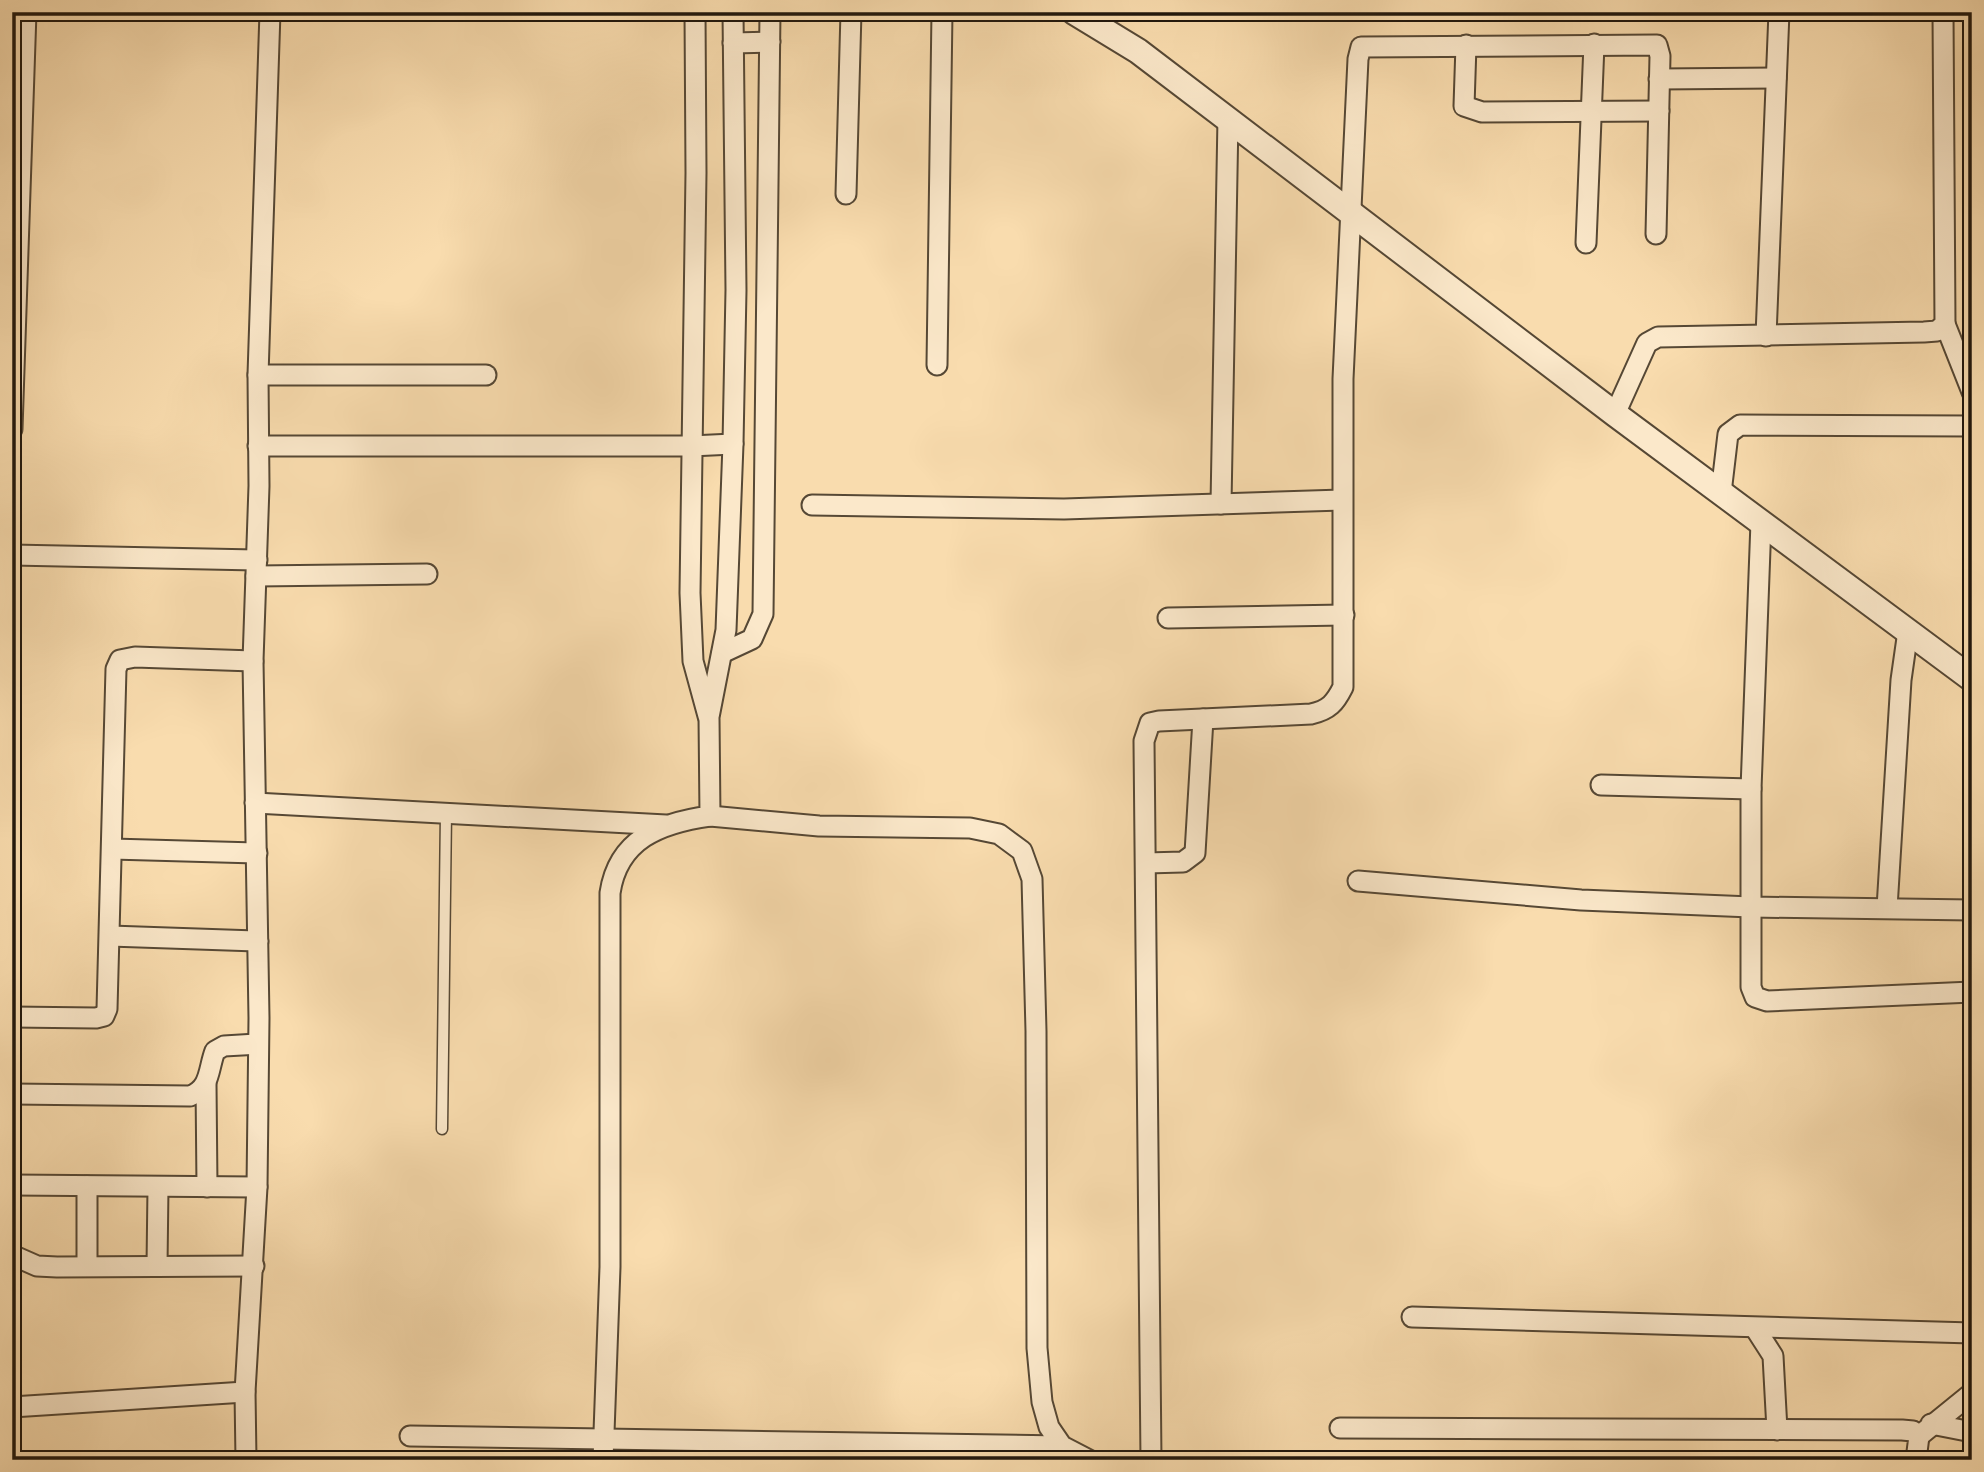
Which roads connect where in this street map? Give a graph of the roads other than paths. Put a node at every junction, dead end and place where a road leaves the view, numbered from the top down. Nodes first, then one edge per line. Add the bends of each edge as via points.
1 (26, 12) edge
2 (270, 12) edge
3 (695, 12) edge
4 (733, 12) edge
5 (770, 12) edge
6 (851, 12) edge
7 (942, 12) edge
8 (1074, 12) edge
9 (1779, 12) edge
10 (1948, 15) edge
11 (770, 42) junction
12 (733, 43) junction
13 (1594, 44) junction
14 (1466, 45) junction
15 (1776, 78) junction
16 (1659, 79) junction
17 (1659, 111) junction
18 (1591, 113) junction
19 (1228, 118) junction
20 (846, 194) dead end
21 (1349, 210) junction
22 (1656, 234) dead end
23 (1586, 243) dead end
24 (1945, 324) junction
25 (1766, 335) junction
26 (14, 354) edge
27 (937, 365) dead end
28 (257, 374) junction
29 (486, 375) dead end
30 (1972, 392) edge
31 (1615, 414) junction
32 (1972, 426) edge
33 (12, 429) edge
34 (733, 444) junction
35 (258, 446) junction
36 (691, 446) junction
37 (1721, 493) junction
38 (1342, 500) junction
39 (1221, 504) junction
40 (812, 505) dead end
41 (1761, 522) junction
42 (12, 555) edge
43 (256, 568) junction
44 (426, 575) dead end
45 (1344, 615) junction
46 (1168, 618) dead end
47 (1908, 631) junction
48 (722, 653) junction
49 (253, 662) junction
50 (1972, 679) edge
51 (709, 717) junction
52 (1203, 719) junction
53 (1601, 785) dead end
54 (1751, 789) junction
55 (255, 803) junction
56 (446, 812) junction
57 (710, 816) junction
58 (667, 825) junction
59 (112, 849) junction
60 (257, 853) junction
61 (1146, 863) junction
62 (1358, 881) dead end
63 (1751, 907) junction
64 (1886, 908) junction
65 (1972, 910) edge
66 (110, 936) junction
67 (257, 942) junction
68 (1972, 992) edge
69 (12, 1017) edge
70 (257, 1044) junction
71 (206, 1084) junction
72 (12, 1094) edge
73 (442, 1129) dead end
74 (12, 1185) edge
75 (87, 1186) junction
76 (158, 1187) junction
77 (207, 1187) junction
78 (257, 1187) junction
79 (12, 1255) edge
80 (87, 1266) junction
81 (157, 1266) junction
82 (254, 1266) junction
83 (1412, 1317) dead end
84 (1755, 1328) junction
85 (1972, 1333) edge
86 (245, 1392) junction
87 (1972, 1393) edge
88 (12, 1407) edge
89 (1340, 1428) dead end
90 (1777, 1430) junction
91 (1925, 1430) junction
92 (1972, 1432) edge
93 (410, 1436) dead end
94 (604, 1437) junction
95 (1062, 1446) junction
96 (246, 1460) edge
97 (603, 1460) edge
98 (1089, 1460) edge
99 (1151, 1460) edge
100 (1916, 1460) edge

1 - 26 street
2 - 28 street
3 - 36 street
4 - 12 street
5 - 11 street
6 - 20 street
7 - 27 street
8 - 19 street via 1138,51
9 - 15 street
10 - 24 street
11 - 12 street
11 - 48 street via 763,614 752,639
12 - 34 street
13 - 14 street
13 - 16 street via 1657,45
13 - 18 street
14 - 18 street via 1463,97 1469,110
14 - 21 street via 1361,47
15 - 16 street
15 - 25 street
16 - 17 street
17 - 18 street
17 - 22 street
18 - 23 street
19 - 21 street
19 - 39 street
21 - 31 street
21 - 38 street
24 - 25 street via 1937,331 1924,332
24 - 30 street
25 - 31 street via 1658,337 1647,343
26 - 33 street
28 - 29 street
28 - 35 street
31 - 37 street
32 - 37 street via 1740,425 1728,434
34 - 36 street
34 - 48 street
35 - 36 street
35 - 43 street
36 - 51 street via 693,660
37 - 41 street
38 - 39 street
38 - 45 street
39 - 40 street via 1064,509
41 - 47 street
41 - 54 street
42 - 43 street
43 - 44 street
43 - 49 street
45 - 46 street
45 - 52 street via 1343,687 1326,710
47 - 50 street
47 - 64 street
48 - 51 street
49 - 55 street
49 - 59 street via 120,660
51 - 57 street
52 - 61 street via 1195,853 1183,862
52 - 61 street via 1159,721 1145,730
53 - 54 street
54 - 63 street
55 - 56 street
55 - 60 street
56 - 58 street
56 - 73 lane
57 - 58 street
57 - 95 street via 819,826 970,828 999,834 1022,851 1032,879 1036,1003 1037,1348 1042,1402 1049,1427
58 - 94 street via 626,852 614,870 610,894 610,1267
59 - 60 street
59 - 66 street
60 - 67 street
61 - 99 street
62 - 63 street via 1581,900
63 - 64 street
63 - 68 street via 1751,987 1755,997
64 - 65 street
66 - 67 street
66 - 69 street via 104,1016
67 - 70 street
70 - 71 street via 215,1051
70 - 78 street
71 - 72 street via 200,1092 179,1096
71 - 77 street
74 - 75 street
75 - 76 street
75 - 80 street
76 - 77 street
76 - 81 street
77 - 78 street
78 - 82 street
79 - 80 street via 37,1266
80 - 81 street
81 - 82 street
82 - 86 street
83 - 84 street
84 - 85 street
84 - 90 street via 1773,1356
86 - 88 street
86 - 96 street
87 - 91 street
89 - 90 street
90 - 91 street
91 - 92 street
91 - 100 street
93 - 94 street
94 - 95 street
94 - 97 street
95 - 98 street

